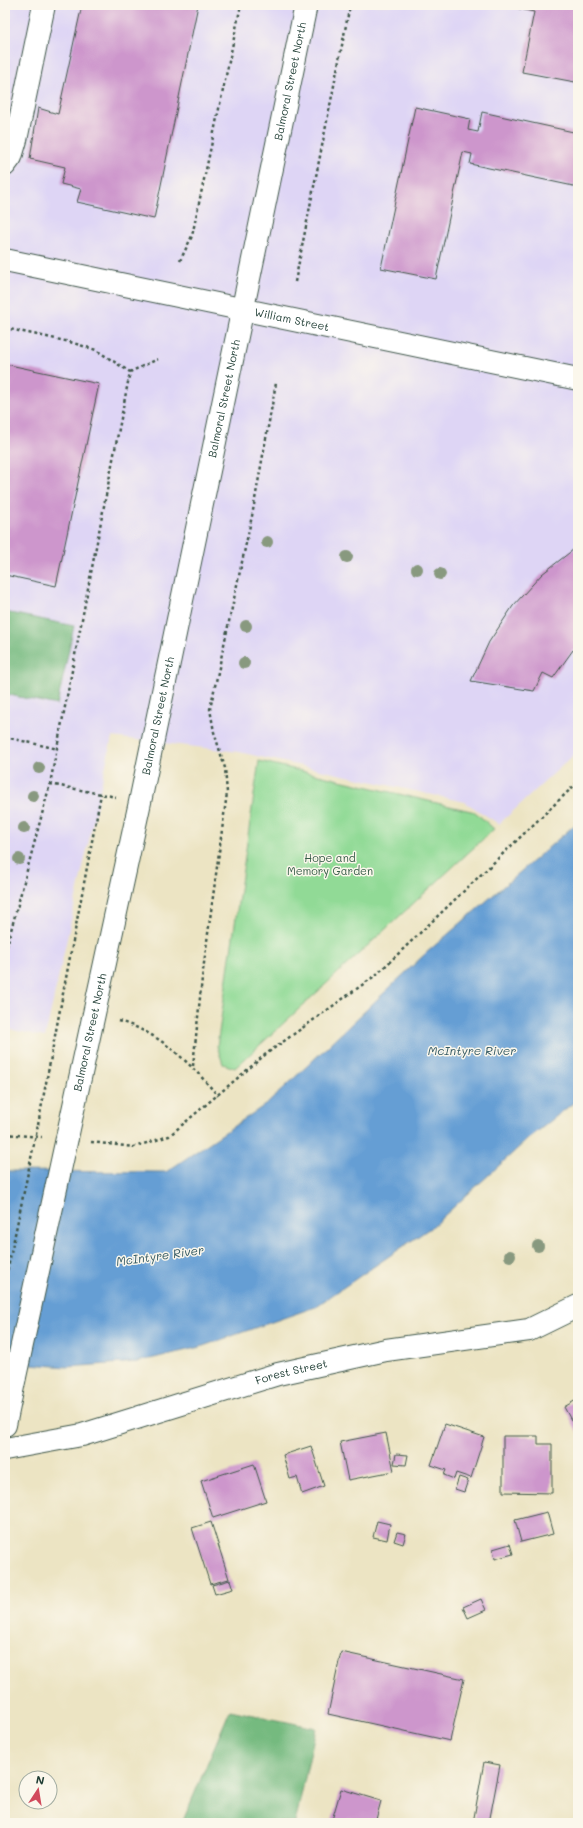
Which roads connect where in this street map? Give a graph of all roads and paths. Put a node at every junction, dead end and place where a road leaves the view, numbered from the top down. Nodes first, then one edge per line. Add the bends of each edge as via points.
1 (44, 5) edge
2 (241, 5) edge
3 (306, 5) edge
4 (350, 5) edge
5 (5, 165) edge
6 (5, 260) edge
7 (180, 261) dead end
8 (295, 282) dead end
9 (242, 311) junction
10 (5, 328) edge
11 (158, 359) dead end
12 (130, 372) junction
13 (578, 379) edge
14 (276, 383) dead end
15 (5, 737) edge
16 (58, 749) junction
17 (578, 782) edge
18 (50, 784) junction
19 (101, 794) junction
20 (140, 802) junction
21 (5, 953) edge
22 (95, 1014) junction
23 (193, 1066) junction
24 (218, 1096) junction
25 (5, 1134) edge
26 (43, 1137) dead end
27 (89, 1142) dead end
28 (5, 1282) edge
29 (578, 1306) edge
30 (5, 1425) edge
31 (5, 1450) edge

1 - 5 main road via 16,140 11,157
2 - 7 path via 192,236
3 - 9 main road, Balmoral Street North
4 - 8 path
6 - 9 main road, William Street
9 - 13 main road, William Street
9 - 20 main road, Balmoral Street North
10 - 12 path via 96,350
11 - 12 path
12 - 16 path
14 - 23 path via 252,516 210,709 225,768 227,793
15 - 16 path
16 - 18 path
17 - 24 path via 376,974 266,1054
18 - 19 path
18 - 21 path
19 - 20 path
19 - 28 path, bridge via 38,1125
20 - 22 main road, Balmoral Street North
22 - 23 path via 129,1023 164,1043
22 - 30 main road, Balmoral Street North, bridge
23 - 24 path
24 - 27 path via 169,1136 134,1147
25 - 26 path
29 - 31 main road, Forest Street via 529,1330 386,1350 278,1374 82,1435

